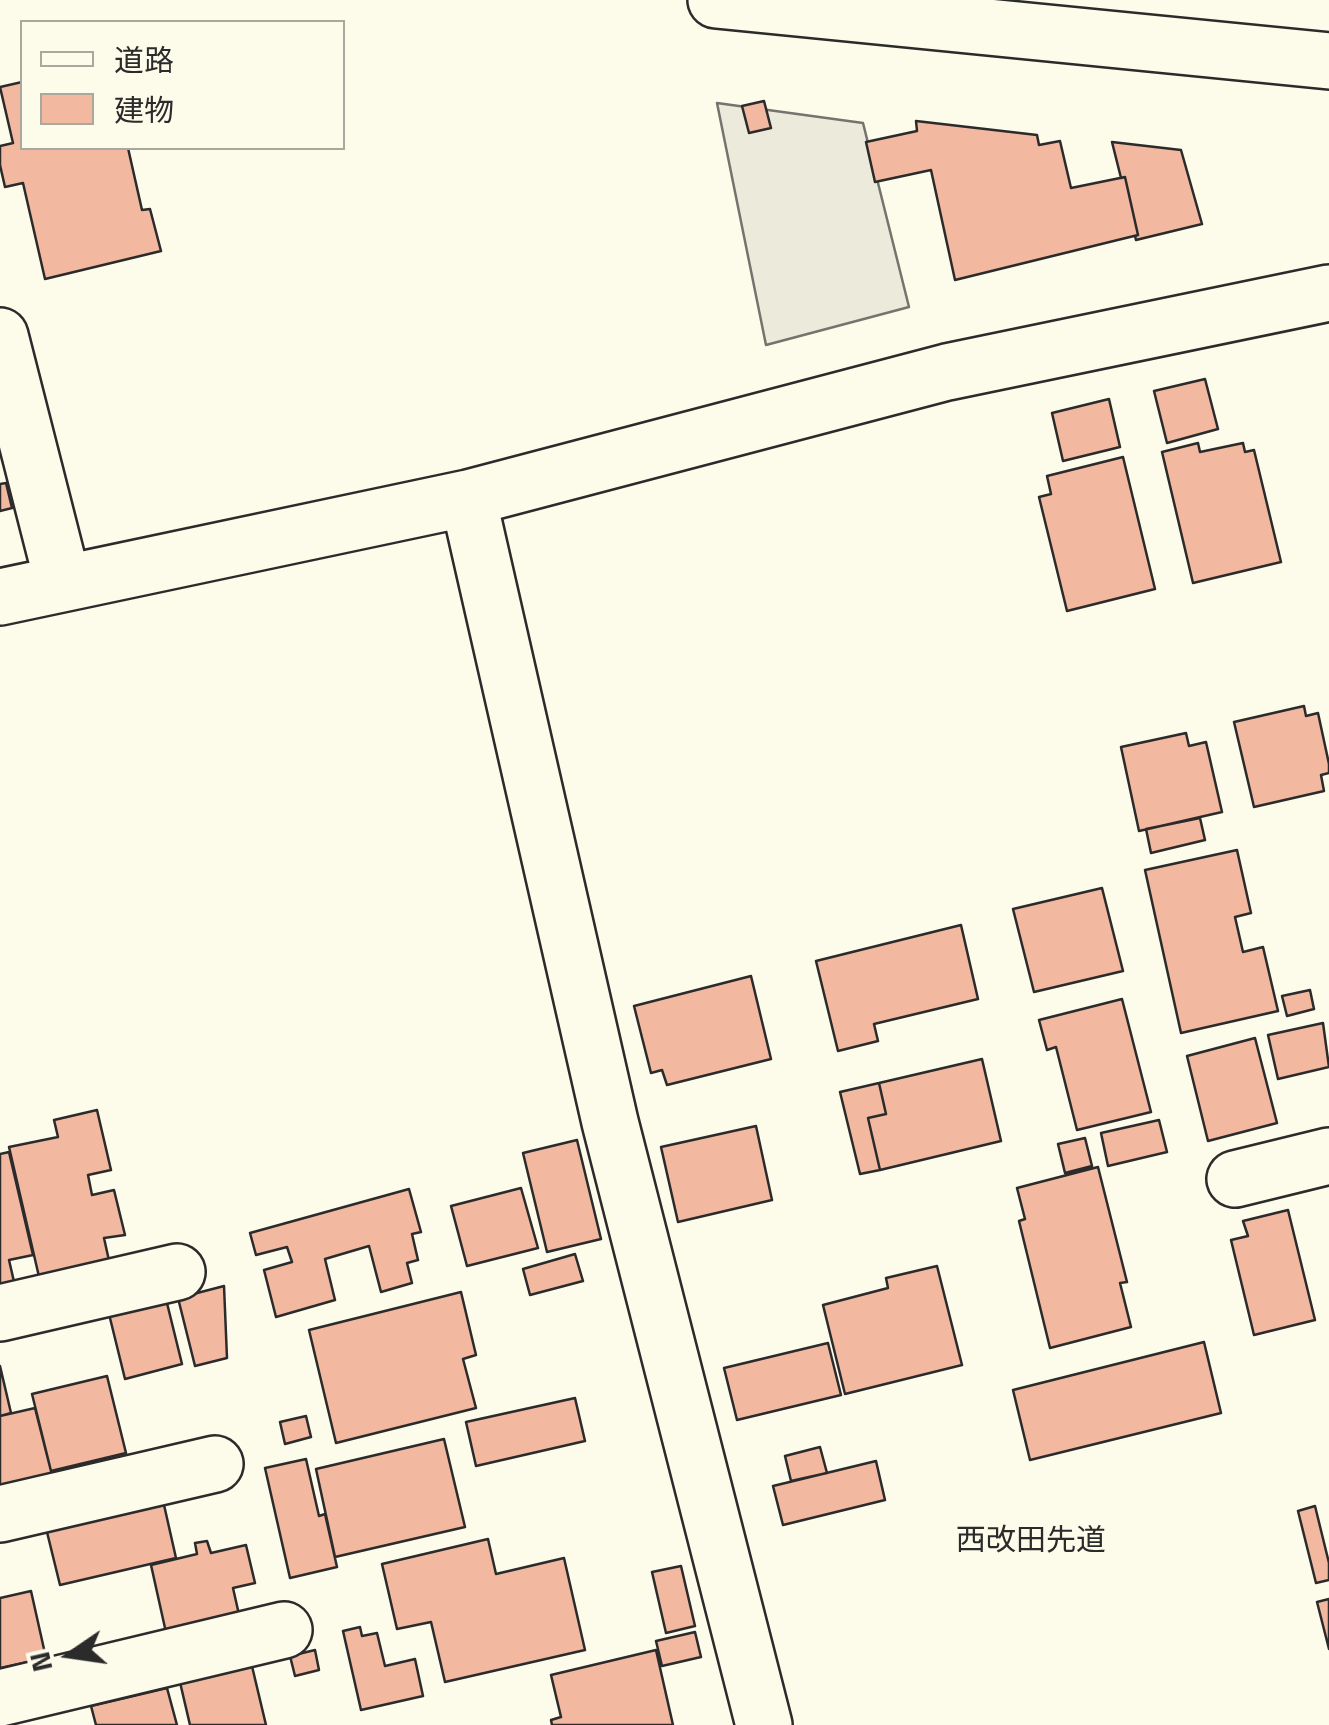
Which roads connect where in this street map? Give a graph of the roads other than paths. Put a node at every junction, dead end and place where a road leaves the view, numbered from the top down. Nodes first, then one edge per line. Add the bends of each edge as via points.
1 (716, 0) edge
2 (1329, 61) edge
3 (1329, 293) edge
4 (0, 336) edge
5 (468, 498) junction
6 (62, 582) junction
7 (0, 596) edge
8 (1329, 1156) edge
9 (1235, 1180) dead end
10 (178, 1272) dead end
11 (0, 1314) edge
12 (215, 1464) dead end
13 (0, 1514) edge
14 (284, 1630) dead end
15 (0, 1698) edge
16 (764, 1725) edge

1 - 2 street
3 - 5 street via 947,372
4 - 6 street
5 - 6 street
5 - 16 street via 610,1122
6 - 7 street
8 - 9 street
10 - 11 street
12 - 13 street
14 - 15 street

